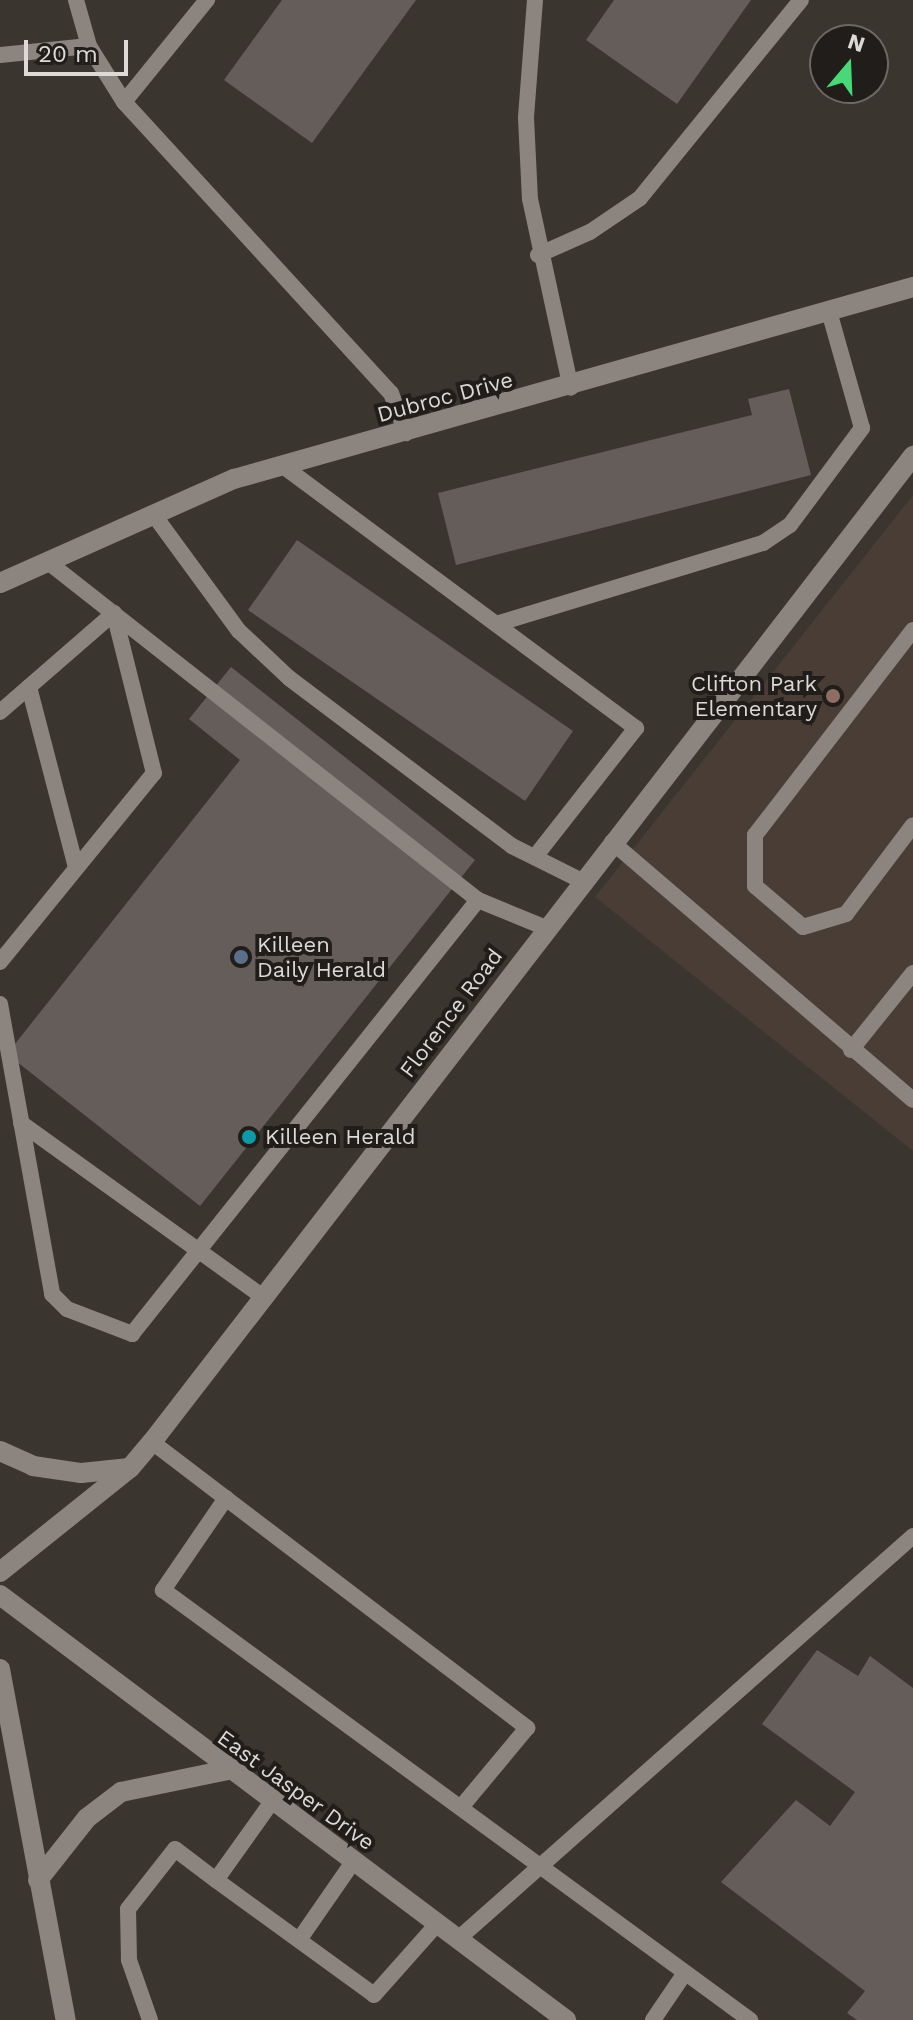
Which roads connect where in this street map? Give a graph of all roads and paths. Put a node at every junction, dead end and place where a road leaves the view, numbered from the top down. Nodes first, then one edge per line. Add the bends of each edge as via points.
1 (76, 0) edge
2 (207, 0) edge
3 (535, 0) edge
4 (801, 0) edge
5 (89, 46) junction
6 (0, 55) edge
7 (124, 102) junction
8 (538, 255) junction
9 (913, 287) edge
10 (830, 315) junction
11 (571, 388) junction
12 (406, 433) junction
13 (913, 456) edge
14 (283, 466) junction
15 (154, 515) junction
16 (48, 562) junction
17 (0, 583) edge
18 (114, 613) junction
19 (496, 624) junction
20 (913, 630) edge
21 (29, 687) junction
22 (0, 712) edge
23 (913, 825) edge
24 (612, 842) junction
25 (535, 857) junction
26 (76, 867) junction
27 (582, 881) junction
28 (478, 900) junction
29 (546, 928) junction
30 (0, 962) edge
31 (913, 973) edge
32 (0, 1004) edge
33 (851, 1050) junction
34 (913, 1100) edge
35 (21, 1123) junction
36 (199, 1249) junction
37 (263, 1297) junction
38 (152, 1442) junction
39 (0, 1451) edge
40 (130, 1468) junction
41 (226, 1498) junction
42 (913, 1536) edge
43 (0, 1572) edge
44 (0, 1595) edge
45 (0, 1669) edge
46 (227, 1770) junction
47 (271, 1803) junction
48 (462, 1806) junction
49 (353, 1862) junction
50 (541, 1868) junction
51 (38, 1880) junction
52 (216, 1880) junction
53 (437, 1924) junction
54 (458, 1939) junction
55 (299, 1940) junction
56 (685, 1973) junction
57 (66, 2020) edge
58 (150, 2020) edge
59 (566, 2020) edge
60 (653, 2020) edge
61 (750, 2020) edge

1 - 5 lane
2 - 7 lane
3 - 8 lane via 526,118
4 - 8 lane via 663,176 590,232
5 - 6 lane
5 - 7 lane
7 - 12 lane via 391,393
8 - 11 lane
9 - 10 street, Dubroc Drive
10 - 11 street, Dubroc Drive
10 - 19 lane via 862,428 790,525 763,543
11 - 12 street, Dubroc Drive
12 - 14 street, Dubroc Drive
13 - 24 street, Florence Road
14 - 15 street, Dubroc Drive
14 - 19 lane
15 - 16 street, Dubroc Drive
15 - 25 lane via 239,631 289,678
16 - 17 street, Dubroc Drive
16 - 18 lane
18 - 21 lane
18 - 26 lane via 154,773
18 - 28 lane
19 - 25 lane via 636,728
20 - 23 lane via 755,835 755,886 803,927 846,914
21 - 22 lane
21 - 26 lane
24 - 27 street, Florence Road
24 - 33 lane
25 - 27 lane
26 - 30 lane
27 - 29 street, Florence Road
28 - 29 lane
28 - 36 lane
29 - 37 street, Florence Road
31 - 33 lane
32 - 35 lane
33 - 34 lane
35 - 36 lane
35 - 36 lane via 52,1294 67,1309 132,1334
36 - 37 lane
37 - 38 street, Florence Road
38 - 40 street, Florence Road
38 - 41 lane
39 - 40 street via 33,1466 81,1473
40 - 43 street, Florence Road
41 - 48 lane via 527,1728
41 - 48 lane via 163,1590
42 - 50 lane
44 - 46 street, East Jasper Drive
45 - 51 street
46 - 47 street, East Jasper Drive
46 - 51 street via 121,1792 87,1818
47 - 49 street, East Jasper Drive
47 - 52 lane
48 - 50 lane
49 - 53 street, East Jasper Drive
49 - 55 lane
50 - 54 lane
50 - 56 lane
51 - 57 street
52 - 55 lane
52 - 58 lane via 175,1849 128,1909 129,1960
53 - 54 street, East Jasper Drive
53 - 55 lane via 374,1995
54 - 59 street, East Jasper Drive
56 - 60 lane
56 - 61 lane

